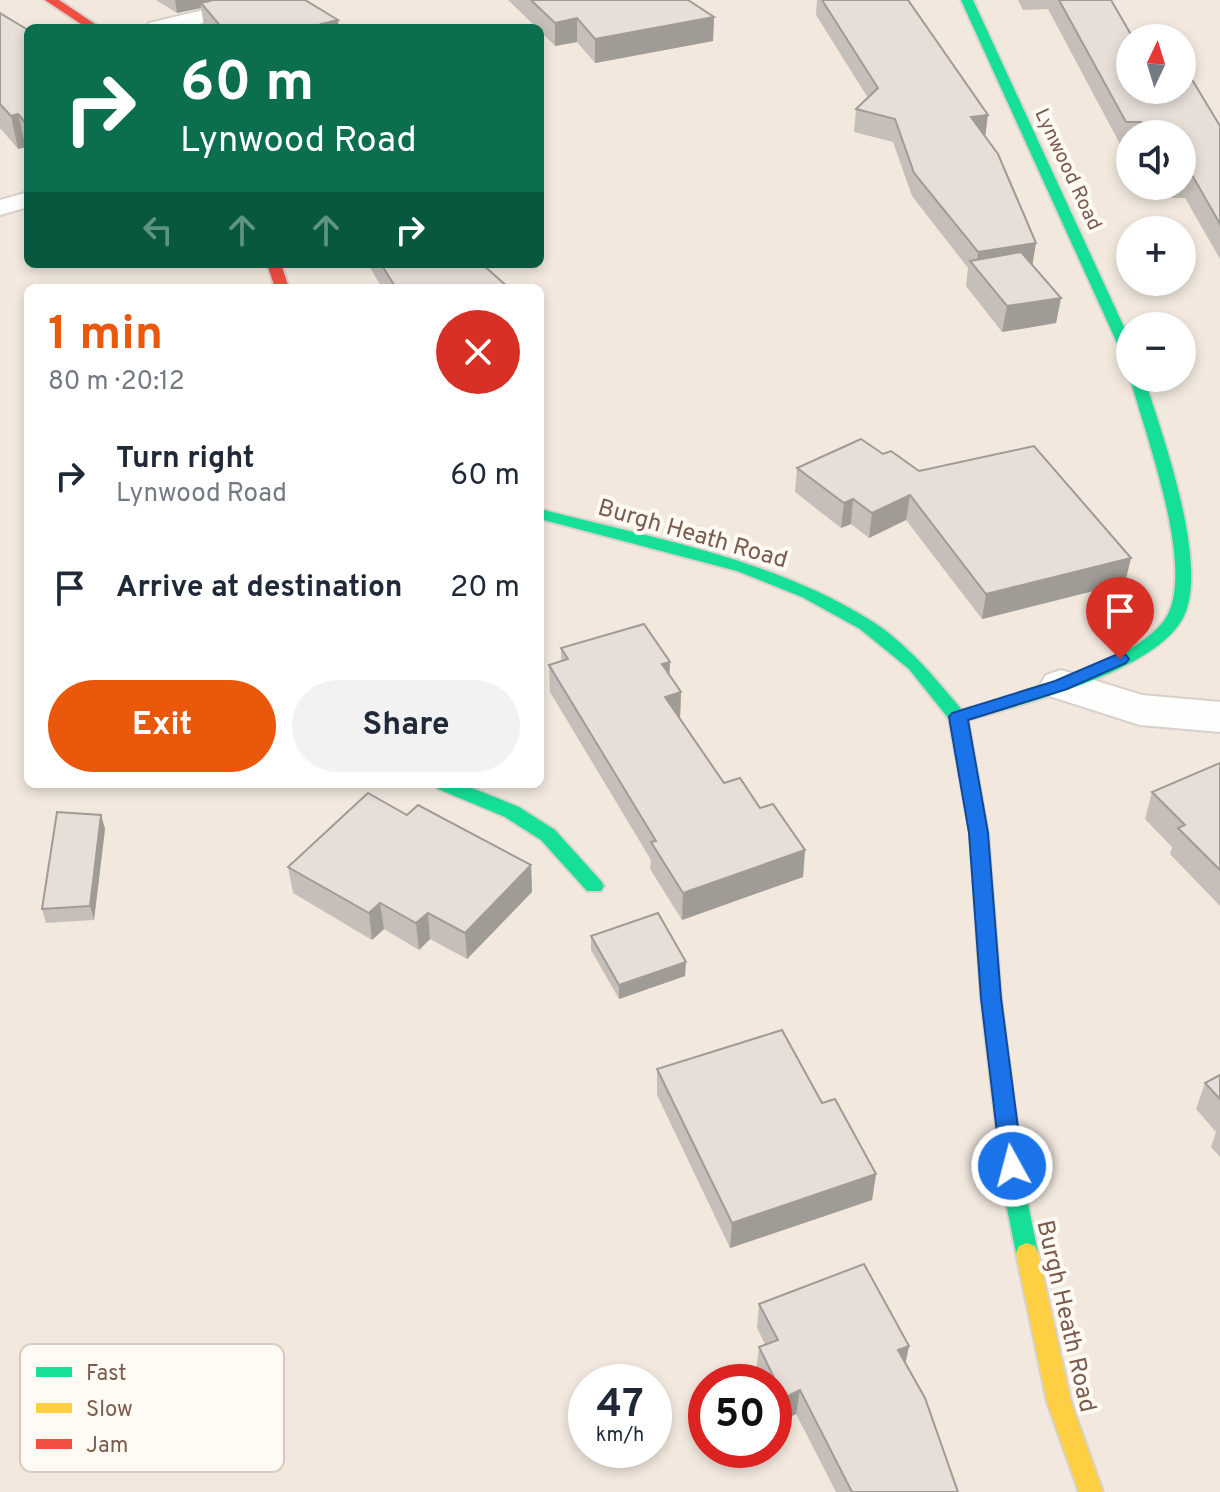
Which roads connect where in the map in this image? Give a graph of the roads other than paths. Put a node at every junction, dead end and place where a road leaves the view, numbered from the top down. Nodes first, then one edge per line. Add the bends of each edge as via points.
1 (51, 0) edge
2 (272, 0) edge
3 (967, 0) edge
4 (89, 24) edge
5 (173, 24) edge
6 (24, 200) edge
7 (0, 208) edge
8 (1116, 325) edge
9 (1141, 392) edge
10 (544, 515) edge
11 (1061, 685) junction
12 (958, 717) junction
13 (1220, 717) edge
14 (454, 788) edge
15 (594, 886) dead end
16 (1091, 1492) edge

1 - 4 street
2 - 5 lane
3 - 8 street, Lynwood Road
6 - 7 lane
9 - 11 street via 1163,467 1181,564 1183,592 1177,614 1157,637
10 - 12 street, Burgh Heath Road via 743,567 808,593 866,625 915,665
11 - 12 street
11 - 13 street via 1140,710
12 - 16 street, Burgh Heath Road via 979,833 991,998 1015,1194 1059,1402
14 - 15 street via 512,812 548,835

